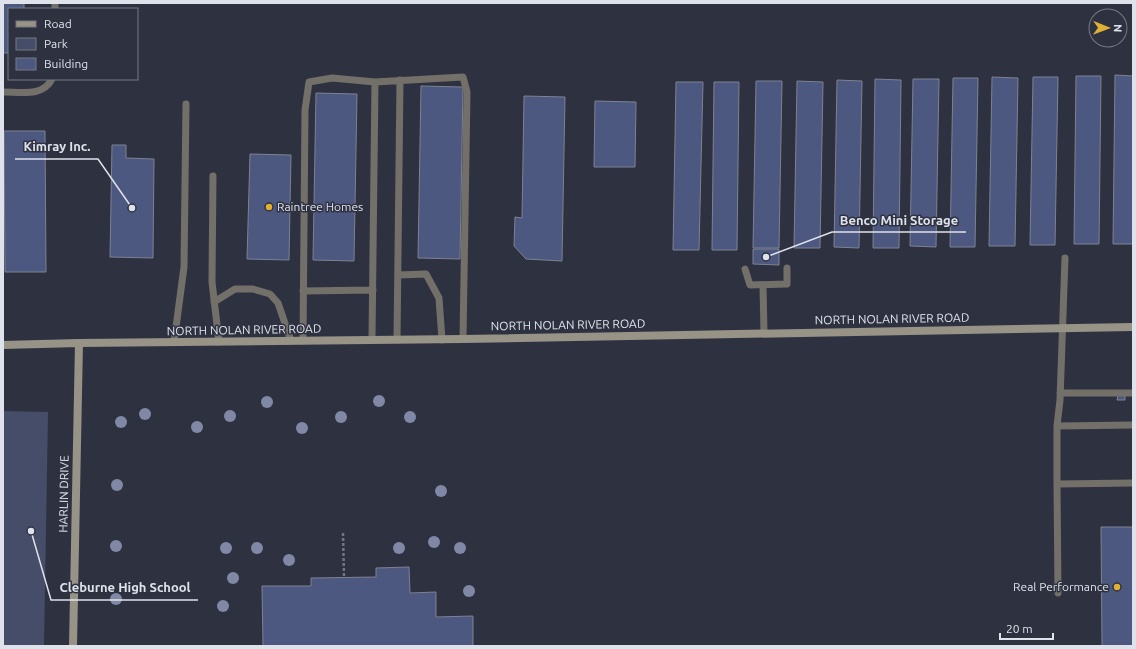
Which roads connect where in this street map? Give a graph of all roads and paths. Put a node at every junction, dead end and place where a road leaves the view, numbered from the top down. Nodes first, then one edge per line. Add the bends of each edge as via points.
1 (52, 80) edge
2 (400, 80) junction
3 (375, 82) junction
4 (3, 92) edge
5 (186, 104) dead end
6 (213, 176) dead end
7 (1064, 261) dead end
8 (788, 268) dead end
9 (744, 270) dead end
10 (398, 275) junction
11 (763, 285) junction
12 (372, 290) junction
13 (304, 291) junction
14 (214, 302) junction
15 (1133, 327) edge
16 (1062, 328) junction
17 (764, 333) junction
18 (463, 339) junction
19 (372, 340) junction
20 (397, 340) junction
21 (442, 340) junction
22 (291, 341) junction
23 (303, 341) junction
24 (174, 342) junction
25 (218, 342) junction
26 (79, 343) junction
27 (3, 345) edge
28 (1060, 393) junction
29 (1133, 393) edge
30 (1133, 425) edge
31 (1057, 426) junction
32 (1133, 483) edge
33 (1057, 484) junction
34 (343, 533) dead end
35 (344, 577) dead end
36 (1058, 593) dead end
37 (73, 646) edge

1 - 4 lane via 49,86 38,92
2 - 3 lane
2 - 10 lane
2 - 18 lane via 463,77 467,92
3 - 12 lane
3 - 13 lane via 332,78 309,82 305,110
5 - 24 lane via 184,267
6 - 14 lane
7 - 16 lane
8 - 11 lane via 787,284
9 - 11 lane via 750,285
10 - 20 lane
10 - 21 lane via 426,274 439,298
11 - 17 lane
12 - 13 lane
12 - 19 lane
13 - 23 lane
14 - 22 lane via 235,289 253,289 270,294 278,303
14 - 25 lane
15 - 16 main road, NORTH NOLAN RIVER ROAD
16 - 17 main road, NORTH NOLAN RIVER ROAD
16 - 28 lane
17 - 18 main road, NORTH NOLAN RIVER ROAD
18 - 21 main road, NORTH NOLAN RIVER ROAD
19 - 20 main road, NORTH NOLAN RIVER ROAD
19 - 23 main road, NORTH NOLAN RIVER ROAD
20 - 21 main road, NORTH NOLAN RIVER ROAD
22 - 23 main road, NORTH NOLAN RIVER ROAD
22 - 25 main road, NORTH NOLAN RIVER ROAD
24 - 25 main road, NORTH NOLAN RIVER ROAD
24 - 26 main road, NORTH NOLAN RIVER ROAD
26 - 27 main road, NORTH NOLAN RIVER ROAD
26 - 37 main road, HARLIN DRIVE
28 - 29 lane
28 - 31 lane
30 - 31 lane
31 - 33 lane
32 - 33 lane
33 - 36 lane
34 - 35 path

